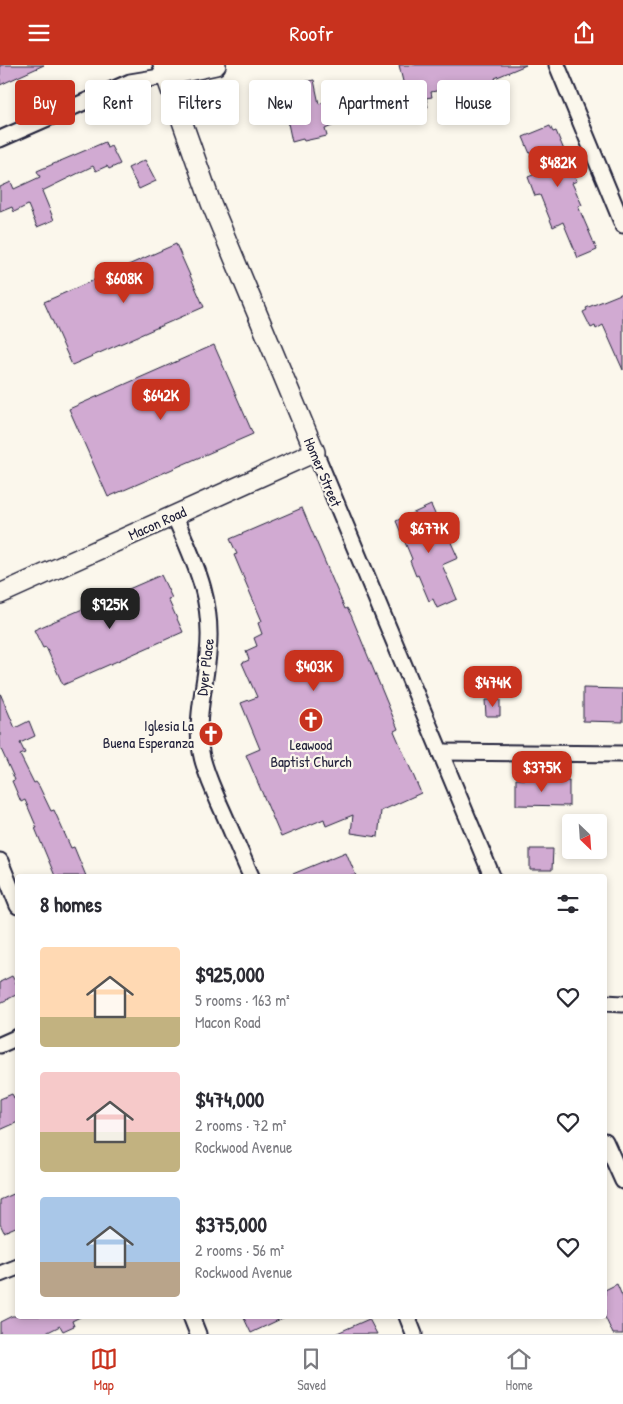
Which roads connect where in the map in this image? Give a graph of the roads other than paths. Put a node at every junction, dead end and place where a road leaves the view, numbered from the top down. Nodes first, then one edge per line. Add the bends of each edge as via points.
1 (216, 65) edge
2 (557, 65) edge
3 (163, 71) edge
4 (0, 139) edge
5 (623, 225) edge
6 (315, 452) junction
7 (174, 515) junction
8 (0, 594) edge
9 (440, 752) junction
10 (623, 755) edge
11 (0, 861) edge
12 (250, 874) edge
13 (491, 874) edge
14 (15, 898) edge
15 (607, 1003) edge
16 (623, 1004) edge
17 (15, 1038) edge
18 (0, 1045) edge
19 (607, 1145) edge
20 (623, 1181) edge
21 (15, 1268) edge
22 (0, 1274) edge
23 (191, 1319) edge
24 (408, 1319) edge
25 (198, 1334) edge
26 (414, 1334) edge

1 - 3 main road
2 - 5 street
3 - 4 street via 130,82
3 - 6 main road, Homer Street via 211,203
6 - 7 main road, Macon Road
6 - 9 street, Homer Street
7 - 8 main road, Macon Road
7 - 12 street, Dyer Place via 198,571 208,609 210,629 199,728 201,751
9 - 10 street
9 - 13 street, Homer Street
11 - 14 street
15 - 16 street
17 - 18 street
19 - 20 street
21 - 22 street
23 - 25 street
24 - 26 street

